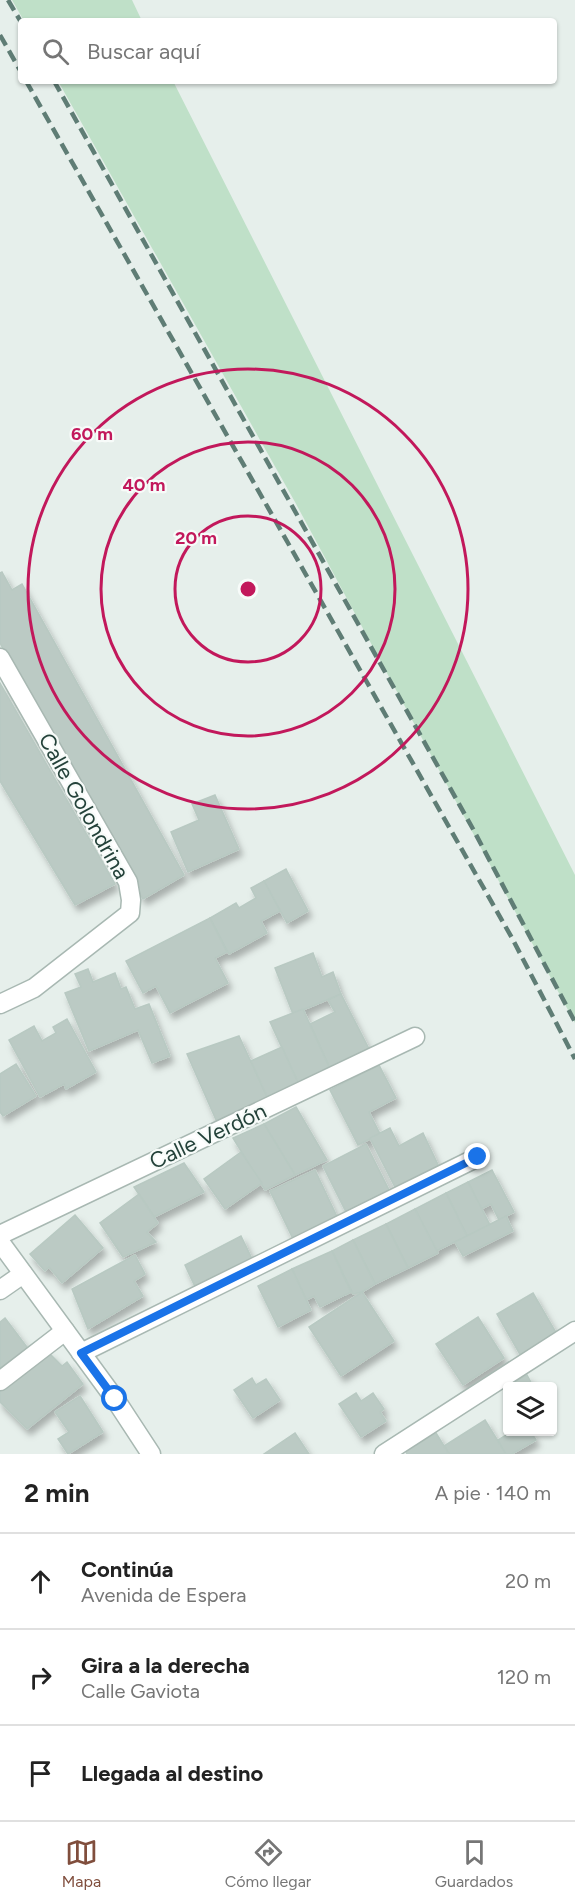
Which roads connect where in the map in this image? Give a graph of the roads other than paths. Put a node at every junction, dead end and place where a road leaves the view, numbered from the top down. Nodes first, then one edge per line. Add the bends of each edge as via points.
1 (0, 658) edge
2 (0, 1004) edge
3 (416, 1037) dead end
4 (478, 1157) dead end
5 (0, 1235) edge
6 (0, 1242) edge
7 (23, 1274) junction
8 (0, 1290) edge
9 (65, 1331) junction
10 (575, 1331) edge
11 (81, 1353) junction
12 (0, 1381) edge
13 (151, 1454) edge
14 (384, 1454) edge

1 - 2 street, Calle Golondrina via 128,882 131,900 130,913 34,988
3 - 5 street, Calle Verdón
4 - 11 street
6 - 7 street
7 - 8 street
7 - 9 street
9 - 11 street
9 - 12 street
10 - 14 street
11 - 13 street

